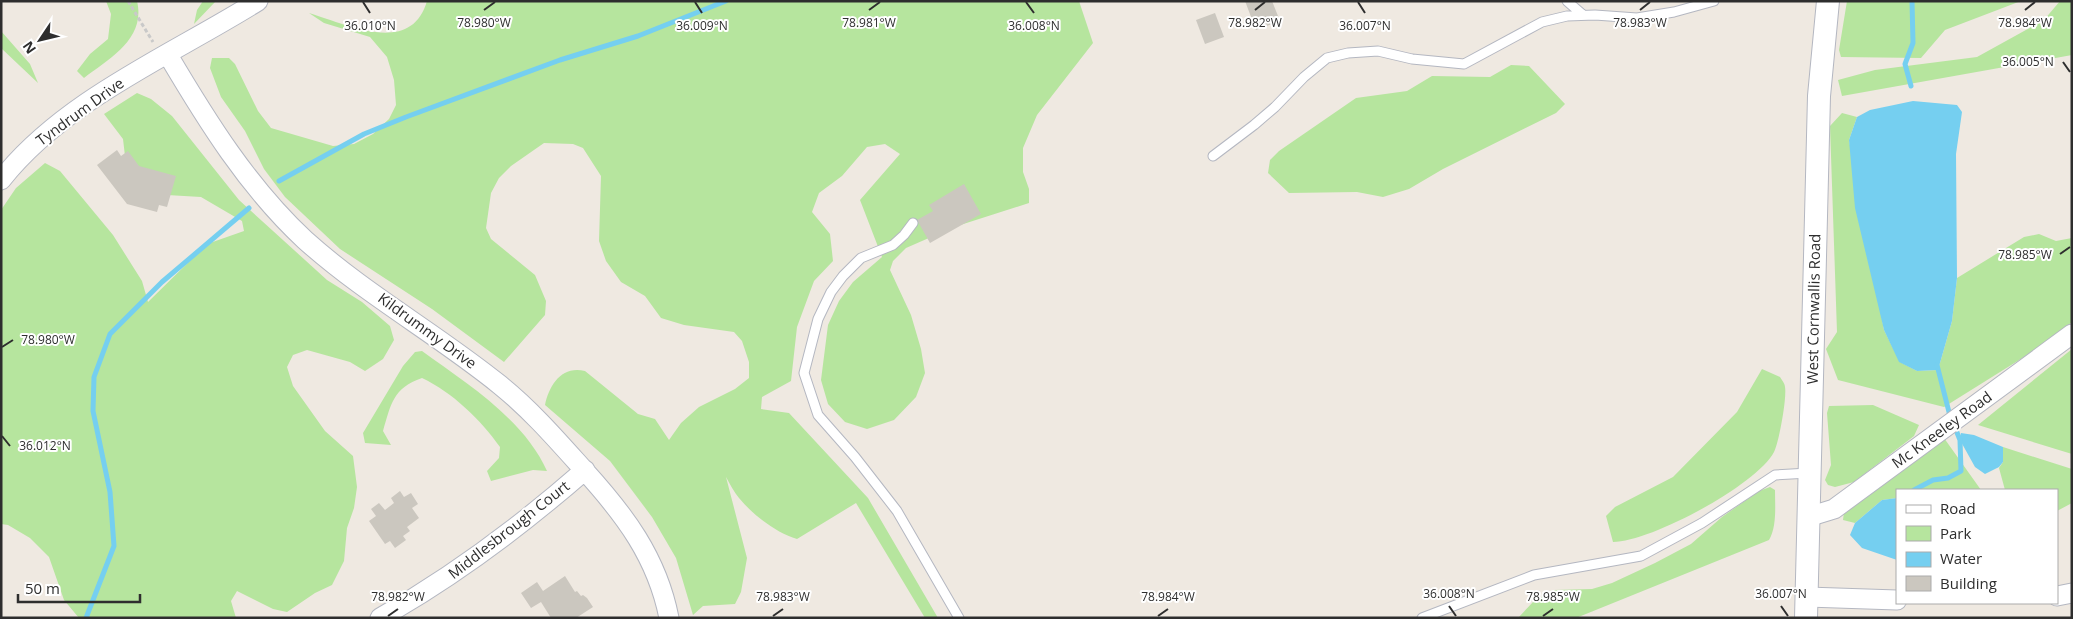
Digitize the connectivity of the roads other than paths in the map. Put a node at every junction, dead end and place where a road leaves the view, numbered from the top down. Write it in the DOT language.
graph roads {
  1 [pos="258,1"];
  2 [pos="1567,1"];
  3 [pos="1714,1"];
  4 [pos="1828,1"];
  5 [pos="1583,15"];
  6 [pos="165,56"];
  7 [pos="1213,156"];
  8 [pos="1,180"];
  9 [pos="913,223"];
  10 [pos="2072,334"];
  11 [pos="585,470"];
  12 [pos="1810,473"];
  13 [pos="1808,517"];
  14 [pos="2072,593"];
  15 [pos="2058,596"];
  16 [pos="1896,600"];
  17 [pos="1806,607"];
  18 [pos="380,618"];
  19 [pos="669,618"];
  20 [pos="959,618"];
  21 [pos="1422,618"];
  1 -- 6 [label="street, Tyndrum Drive"];
  2 -- 5 [label="lane"];
  3 -- 5 [label="lane"];
  4 -- 12 [label="street, West Cornwallis Road"];
  5 -- 7 [label="lane"];
  6 -- 8 [label="street, Tyndrum Drive"];
  6 -- 11 [label="street, Kildrummy Drive"];
  9 -- 20 [label="lane"];
  10 -- 13 [label="street, Mc Kneeley Road"];
  11 -- 18 [label="street, Middlesbrough Court"];
  11 -- 19 [label="street, Kildrummy Drive"];
  12 -- 13 [label="street, West Cornwallis Road"];
  12 -- 21 [label="lane"];
  13 -- 17 [label="street, West Cornwallis Road"];
  14 -- 15 [label="street"];
  16 -- 17 [label="street"];
}
